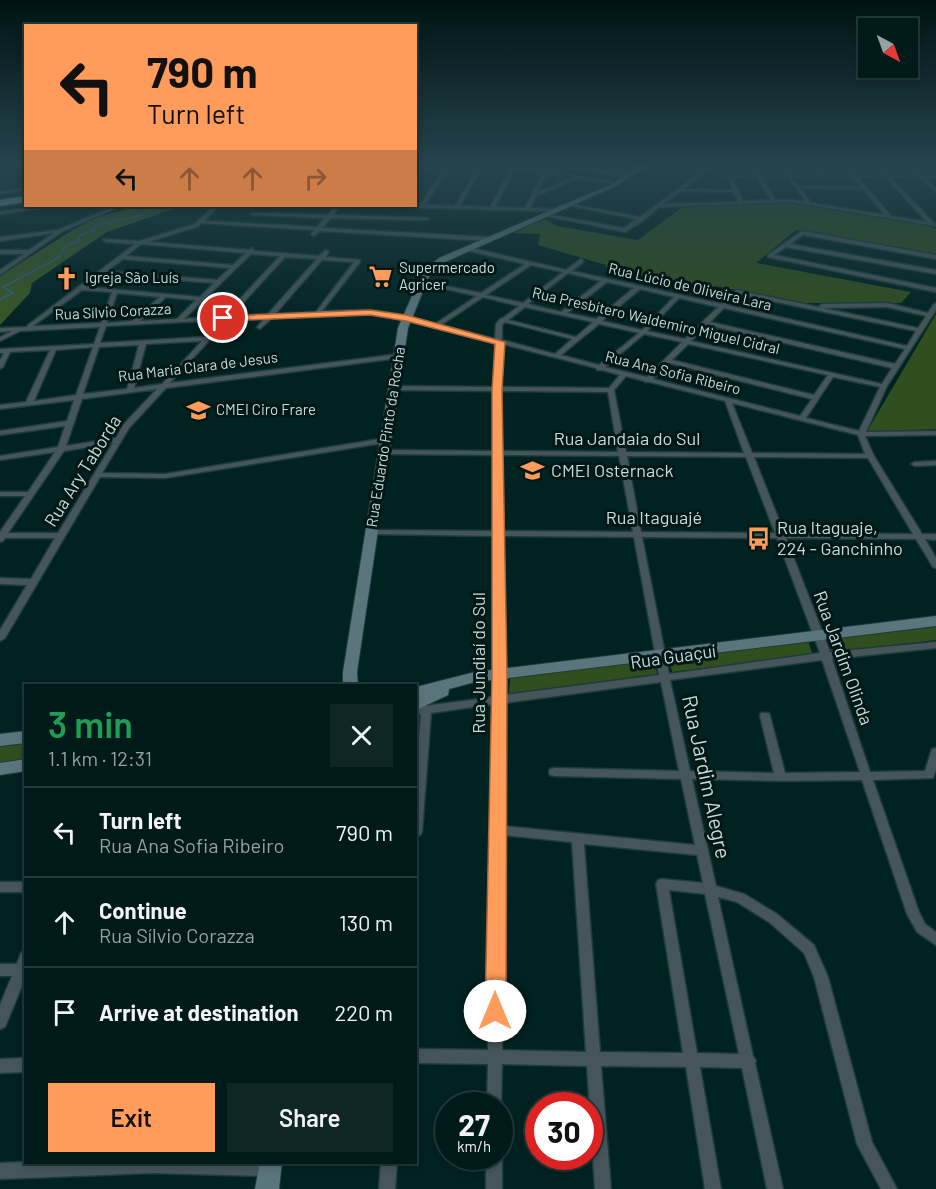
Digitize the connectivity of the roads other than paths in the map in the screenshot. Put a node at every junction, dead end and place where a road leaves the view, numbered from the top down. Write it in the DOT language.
graph roads {
  1 [pos="86,219"];
  2 [pos="203,219"];
  3 [pos="326,219"];
  4 [pos="535,219"];
  5 [pos="569,219"];
  6 [pos="642,219"];
  7 [pos="905,219"];
  8 [pos="201,222"];
  9 [pos="934,224"];
  10 [pos="319,228"];
  11 [pos="61,230"];
  12 [pos="314,234"];
  13 [pos="0,239"];
  14 [pos="489,239"];
  15 [pos="106,240"];
  16 [pos="140,243"];
  17 [pos="786,245"];
  18 [pos="256,246"];
  19 [pos="467,249"];
  20 [pos="0,252"];
  21 [pos="29,252"];
  22 [pos="250,252"];
  23 [pos="326,252"];
  24 [pos="284,255"];
  25 [pos="122,257"];
  26 [pos="936,257"];
  27 [pos="321,258"];
  28 [pos="581,261"];
  29 [pos="530,263"];
  30 [pos="234,267"];
  31 [pos="567,271"];
  32 [pos="103,272"];
  33 [pos="936,272"];
  34 [pos="0,273"];
  35 [pos="606,280"];
  36 [pos="218,282"];
  37 [pos="422,282"];
  38 [pos="639,287"];
  39 [pos="82,288"];
  40 [pos="936,290"];
  41 [pos="115,291"];
  42 [pos="165,295"];
  43 [pos="481,295"];
  44 [pos="678,296"];
  45 [pos="201,299"];
  46 [pos="522,304"];
  47 [pos="936,305"];
  48 [pos="722,306"];
  49 [pos="805,306"];
  50 [pos="563,313"];
  51 [pos="317,314"];
  52 [pos="930,315"];
  53 [pos="269,316"];
  54 [pos="223,318"];
  55 [pos="406,318"];
  56 [pos="502,320"];
  57 [pos="178,321"];
  58 [pos="600,322"];
  59 [pos="134,323"];
  60 [pos="705,323"];
  61 [pos="103,324"];
  62 [pos="436,326"];
  63 [pos="260,327"];
  64 [pos="22,328"];
  65 [pos="0,330"];
  66 [pos="920,330"];
  67 [pos="643,332"];
  68 [pos="0,339"];
  69 [pos="204,339"];
  70 [pos="578,339"];
  71 [pos="500,342"];
  72 [pos="687,342"];
  73 [pos="143,343"];
  74 [pos="96,345"];
  75 [pos="54,348"];
  76 [pos="909,348"];
  77 [pos="8,350"];
  78 [pos="0,351"];
  79 [pos="399,356"];
  80 [pos="555,357"];
  81 [pos="667,361"];
  82 [pos="0,367"];
  83 [pos="897,367"];
  84 [pos="599,369"];
  85 [pos="622,375"];
  86 [pos="831,375"];
  87 [pos="647,381"];
  88 [pos="163,385"];
  89 [pos="884,386"];
  90 [pos="394,388"];
  91 [pos="130,390"];
  92 [pos="497,390"];
  93 [pos="611,390"];
  94 [pos="78,397"];
  95 [pos="816,398"];
  96 [pos="728,401"];
  97 [pos="29,403"];
  98 [pos="0,407"];
  99 [pos="802,419"];
  100 [pos="70,423"];
  101 [pos="0,433"];
  102 [pos="936,433"];
  103 [pos="861,434"];
  104 [pos="118,440"];
  105 [pos="385,446"];
  106 [pos="61,449"];
  107 [pos="497,453"];
  108 [pos="623,454"];
  109 [pos="748,455"];
  110 [pos="870,456"];
  111 [pos="0,458"];
  112 [pos="936,463"];
  113 [pos="915,464"];
  114 [pos="97,475"];
  115 [pos="0,494"];
  116 [pos="30,494"];
  117 [pos="372,532"];
  118 [pos="498,532"];
  119 [pos="638,535"];
  120 [pos="779,535"];
  121 [pos="1,536"];
  122 [pos="60,536"];
  123 [pos="919,537"];
  124 [pos="936,537"];
  125 [pos="936,566"];
  126 [pos="0,581"];
  127 [pos="33,582"];
  128 [pos="936,621"];
  129 [pos="819,635"];
  130 [pos="0,638"];
  131 [pos="936,645"];
  132 [pos="660,655"];
  133 [pos="826,656"];
  134 [pos="500,674"];
  135 [pos="469,678"];
  136 [pos="664,678"];
  137 [pos="349,681"];
  138 [pos="417,692"];
  139 [pos="499,700"];
  140 [pos="419,709"];
  141 [pos="765,716"];
  142 [pos="24,737"];
  143 [pos="0,741"];
  144 [pos="936,752"];
  145 [pos="24,765"];
  146 [pos="0,769"];
  147 [pos="554,772"];
  148 [pos="685,775"];
  149 [pos="868,776"];
  150 [pos="781,777"];
  151 [pos="417,791"];
  152 [pos="497,830"];
  153 [pos="579,840"];
  154 [pos="702,851"];
  155 [pos="0,887"];
  156 [pos="24,887"];
  157 [pos="709,889"];
  158 [pos="936,939"];
  159 [pos="0,970"];
  160 [pos="23,970"];
  161 [pos="0,1022"];
  162 [pos="417,1056"];
  163 [pos="495,1056"];
  164 [pos="594,1058"];
  165 [pos="692,1059"];
  166 [pos="749,1061"];
  167 [pos="24,1065"];
  168 [pos="0,1066"];
  169 [pos="494,1092"];
  170 [pos="389,1164"];
  171 [pos="494,1170"];
  172 [pos="0,1171"];
  173 [pos="269,1173"];
  174 [pos="387,1189"];
  175 [pos="494,1189"];
  176 [pos="603,1189"];
  177 [pos="713,1189"];
  178 [pos="775,1189"];
  179 [pos="889,1189"];
  1 -- 11 [label="street"];
  2 -- 8 [label="street"];
  3 -- 10 [label="street"];
  4 -- 14 [label="main road, Rua Eduardo Pinto da Rocha"];
  5 -- 6 [label="street"];
  7 -- 9 [label="street"];
  8 -- 10 [label="street"];
  8 -- 16 [label="street"];
  10 -- 12 [label="street"];
  10 -- 14 [label="street"];
  11 -- 13 [label="street"];
  11 -- 21 [label="street"];
  14 -- 19 [label="main road, Rua Eduardo Pinto da Rocha"];
  15 -- 16 [label="street"];
  16 -- 22 [label="street"];
  16 -- 25 [label="street"];
  17 -- 26 [label="street"];
  17 -- 33 [label="street"];
  17 -- 40 [label="street"];
  18 -- 22 [label="street"];
  19 -- 29 [label="street, Rua Lúcio de Oliveira Lara"];
  19 -- 37 [label="main road, Rua Eduardo Pinto da Rocha"];
  20 -- 21 [label="street"];
  21 -- 34 [label="street"];
  22 -- 24 [label="street"];
  22 -- 30 [label="street"];
  23 -- 27 [label="street"];
  24 -- 27 [label="street"];
  24 -- 54 [label="street, Rua Ary Taborda"];
  25 -- 30 [label="street"];
  25 -- 32 [label="street"];
  27 -- 51 [label="street"];
  27 -- 53 [label="street"];
  28 -- 31 [label="street"];
  29 -- 31 [label="street, Rua Lúcio de Oliveira Lara"];
  29 -- 43 [label="street"];
  30 -- 36 [label="street"];
  31 -- 35 [label="street, Rua Lúcio de Oliveira Lara"];
  31 -- 46 [label="street"];
  32 -- 36 [label="street"];
  32 -- 39 [label="street"];
  35 -- 38 [label="street, Rua Lúcio de Oliveira Lara"];
  35 -- 50 [label="street"];
  36 -- 45 [label="street"];
  37 -- 43 [label="street, Rua Presbítero Waldemiro Miguel Cidral"];
  37 -- 55 [label="main road, Rua Eduardo Pinto da Rocha"];
  38 -- 44 [label="street, Rua Lúcio de Oliveira Lara"];
  38 -- 58 [label="street"];
  39 -- 41 [label="street"];
  39 -- 64 [label="street"];
  41 -- 42 [label="street"];
  41 -- 61 [label="street"];
  42 -- 45 [label="street"];
  42 -- 59 [label="street"];
  43 -- 46 [label="street, Rua Presbítero Waldemiro Miguel Cidral"];
  43 -- 62 [label="street"];
  44 -- 48 [label="street, Rua Lúcio de Oliveira Lara"];
  44 -- 67 [label="street"];
  45 -- 57 [label="street"];
  46 -- 50 [label="street, Rua Presbítero Waldemiro Miguel Cidral"];
  46 -- 56 [label="street"];
  47 -- 52 [label="street"];
  48 -- 49 [label="street"];
  48 -- 60 [label="street"];
  48 -- 76 [label="street, Rua Lúcio de Oliveira Lara"];
  49 -- 52 [label="street"];
  49 -- 66 [label="street"];
  50 -- 58 [label="street, Rua Presbítero Waldemiro Miguel Cidral"];
  51 -- 53 [label="street, Rua Sílvio Corazza"];
  51 -- 55 [label="street, Rua Sílvio Corazza"];
  52 -- 66 [label="street"];
  53 -- 54 [label="street, Rua Sílvio Corazza"];
  53 -- 63 [label="street"];
  54 -- 57 [label="street, Rua Sílvio Corazza"];
  54 -- 69 [label="street, Rua Ary Taborda"];
  55 -- 62 [label="street, Rua Ana Sofia Ribeiro"];
  55 -- 79 [label="main road, Rua Eduardo Pinto da Rocha"];
  56 -- 70 [label="street"];
  56 -- 71 [label="street, Rua Jundiaí do Sul"];
  57 -- 59 [label="street, Rua Sílvio Corazza"];
  58 -- 67 [label="street, Rua Presbítero Waldemiro Miguel Cidral"];
  58 -- 70 [label="street"];
  59 -- 61 [label="street, Rua Sílvio Corazza"];
  60 -- 72 [label="street"];
  60 -- 83 [label="street"];
  61 -- 64 [label="street, Rua Sílvio Corazza"];
  61 -- 74 [label="street"];
  62 -- 71 [label="street, Rua Ana Sofia Ribeiro"];
  64 -- 65 [label="street, Rua Sílvio Corazza"];
  64 -- 68 [label="street"];
  66 -- 76 [label="street"];
  67 -- 72 [label="street, Rua Presbítero Waldemiro Miguel Cidral"];
  67 -- 84 [label="street"];
  69 -- 73 [label="street"];
  69 -- 88 [label="street, Rua Ary Taborda"];
  70 -- 80 [label="street"];
  71 -- 80 [label="street, Rua Ana Sofia Ribeiro"];
  71 -- 92 [label="street, Rua Jundiaí do Sul"];
  72 -- 81 [label="street"];
  72 -- 86 [label="street, Rua Presbítero Waldemiro Miguel Cidral"];
  73 -- 74 [label="street"];
  73 -- 91 [label="street"];
  74 -- 75 [label="street"];
  74 -- 94 [label="street"];
  75 -- 77 [label="street"];
  75 -- 97 [label="street"];
  76 -- 83 [label="street"];
  77 -- 78 [label="street"];
  77 -- 82 [label="street"];
  79 -- 88 [label="street, Rua Maria Clara de Jesus"];
  79 -- 90 [label="main road, Rua Eduardo Pinto da Rocha"];
  80 -- 84 [label="street, Rua Ana Sofia Ribeiro"];
  81 -- 87 [label="street"];
  81 -- 95 [label="street"];
  83 -- 89 [label="street"];
  84 -- 85 [label="street, Rua Ana Sofia Ribeiro"];
  85 -- 87 [label="street, Rua Ana Sofia Ribeiro"];
  85 -- 93 [label="street"];
  86 -- 89 [label="street, Rua Presbítero Waldemiro Miguel Cidral"];
  86 -- 95 [label="street"];
  87 -- 96 [label="street, Rua Ana Sofia Ribeiro"];
  88 -- 91 [label="street, Rua Maria Clara de Jesus"];
  88 -- 104 [label="street, Rua Ary Taborda"];
  89 -- 103 [label="street"];
  90 -- 92 [label="street"];
  90 -- 105 [label="main road, Rua Eduardo Pinto da Rocha"];
  91 -- 94 [label="street, Rua Maria Clara de Jesus"];
  92 -- 93 [label="street"];
  92 -- 107 [label="street, Rua Jundiaí do Sul"];
  93 -- 108 [label="street, Rua Jardim Alegre"];
  94 -- 97 [label="street, Rua Maria Clara de Jesus"];
  94 -- 100 [label="street"];
  95 -- 99 [label="street"];
  96 -- 99 [label="street, Rua Ana Sofia Ribeiro"];
  96 -- 109 [label="street, Rua Jardim Olinda"];
  97 -- 98 [label="street, Rua Maria Clara de Jesus"];
  99 -- 103 [label="street, Rua Ana Sofia Ribeiro"];
  100 -- 101 [label="street"];
  100 -- 106 [label="street"];
  102 -- 103 [label="street, Rua Ana Sofia Ribeiro"];
  103 -- 110 [label="street"];
  104 -- 106 [label="street"];
  104 -- 114 [label="street, Rua Ary Taborda"];
  105 -- 107 [label="street, Rua Jandaia do Sul"];
  105 -- 114 [label="street, Rua Jandaia do Sul"];
  105 -- 117 [label="main road, Rua Eduardo Pinto da Rocha"];
  106 -- 111 [label="street"];
  106 -- 116 [label="street"];
  107 -- 108 [label="street, Rua Jandaia do Sul"];
  107 -- 118 [label="street, Rua Jundiaí do Sul"];
  108 -- 109 [label="street, Rua Jandaia do Sul"];
  108 -- 119 [label="street, Rua Jardim Alegre"];
  109 -- 110 [label="street, Rua Jandaia do Sul"];
  109 -- 120 [label="street, Rua Jardim Olinda"];
  110 -- 123 [label="street"];
  112 -- 113 [label="street"];
  114 -- 122 [label="street, Rua Ary Taborda"];
  115 -- 116 [label="street"];
  116 -- 121 [label="street"];
  117 -- 118 [label="street, Rua Itaguajé"];
  117 -- 137 [label="main road, Rua Eduardo Pinto da Rocha"];
  118 -- 119 [label="street, Rua Itaguajé"];
  118 -- 134 [label="street, Rua Jundiaí do Sul"];
  119 -- 120 [label="street, Rua Itaguajé"];
  119 -- 132 [label="street, Rua Jardim Alegre"];
  120 -- 123 [label="street, Rua Itaguajé"];
  120 -- 129 [label="street, Rua Jardim Olinda"];
  121 -- 122 [label="street"];
  122 -- 127 [label="street, Rua Ary Taborda"];
  123 -- 124 [label="street, Rua Itaguajé"];
  123 -- 125 [label="street"];
  126 -- 127 [label="street"];
  127 -- 130 [label="street, Rua Ary Taborda"];
  128 -- 129 [label="main road, Rua Guaçuí"];
  129 -- 132 [label="main road, Rua Guaçuí"];
  129 -- 133 [label="street, Rua Jardim Olinda"];
  131 -- 133 [label="street, Rua Guaçuí"];
  132 -- 134 [label="main road, Rua Guaçuí"];
  132 -- 136 [label="street, Rua Jardim Alegre"];
  133 -- 136 [label="street, Rua Guaçuí"];
  133 -- 149 [label="street, Rua Jardim Olinda"];
  134 -- 135 [label="main road, Rua Guaçuí"];
  134 -- 139 [label="street, Rua Jundiaí do Sul"];
  135 -- 138 [label="main road, Rua Guaçuí"];
  135 -- 140 [label="main road, Rua Guaçuí"];
  136 -- 139 [label="street, Rua Guaçuí"];
  136 -- 148 [label="street, Rua Jardim Alegre"];
  139 -- 140 [label="street, Rua Guaçuí"];
  139 -- 152 [label="street, Rua Jundiaí do Sul"];
  140 -- 151 [label="street"];
  141 -- 150 [label="street"];
  142 -- 143 [label="main road"];
  144 -- 149 [label="street"];
  145 -- 146 [label="main road"];
  147 -- 148 [label="street"];
  148 -- 150 [label="street"];
  148 -- 154 [label="street, Rua Jardim Alegre"];
  149 -- 150 [label="street"];
  149 -- 158 [label="street, Rua Jardim Olinda"];
  152 -- 153 [label="street"];
  152 -- 163 [label="street, Rua Jundiaí do Sul"];
  153 -- 154 [label="street"];
  153 -- 164 [label="street"];
  154 -- 157 [label="street, Rua Jardim Alegre"];
  155 -- 156 [label="street"];
  157 -- 165 [label="street"];
  157 -- 166 [label="street, Rua Jardim Alegre"];
  157 -- 179 [label="street"];
  159 -- 160 [label="street"];
  160 -- 161 [label="street"];
  162 -- 163 [label="street"];
  163 -- 164 [label="street"];
  163 -- 169 [label="street, Rua Jundiaí do Sul"];
  164 -- 165 [label="street"];
  164 -- 176 [label="street"];
  165 -- 166 [label="street"];
  165 -- 177 [label="street"];
  166 -- 178 [label="street, Rua Jardim Alegre"];
  167 -- 168 [label="street"];
  170 -- 174 [label="street"];
  171 -- 175 [label="street"];
  172 -- 173 [label="street"];
}
